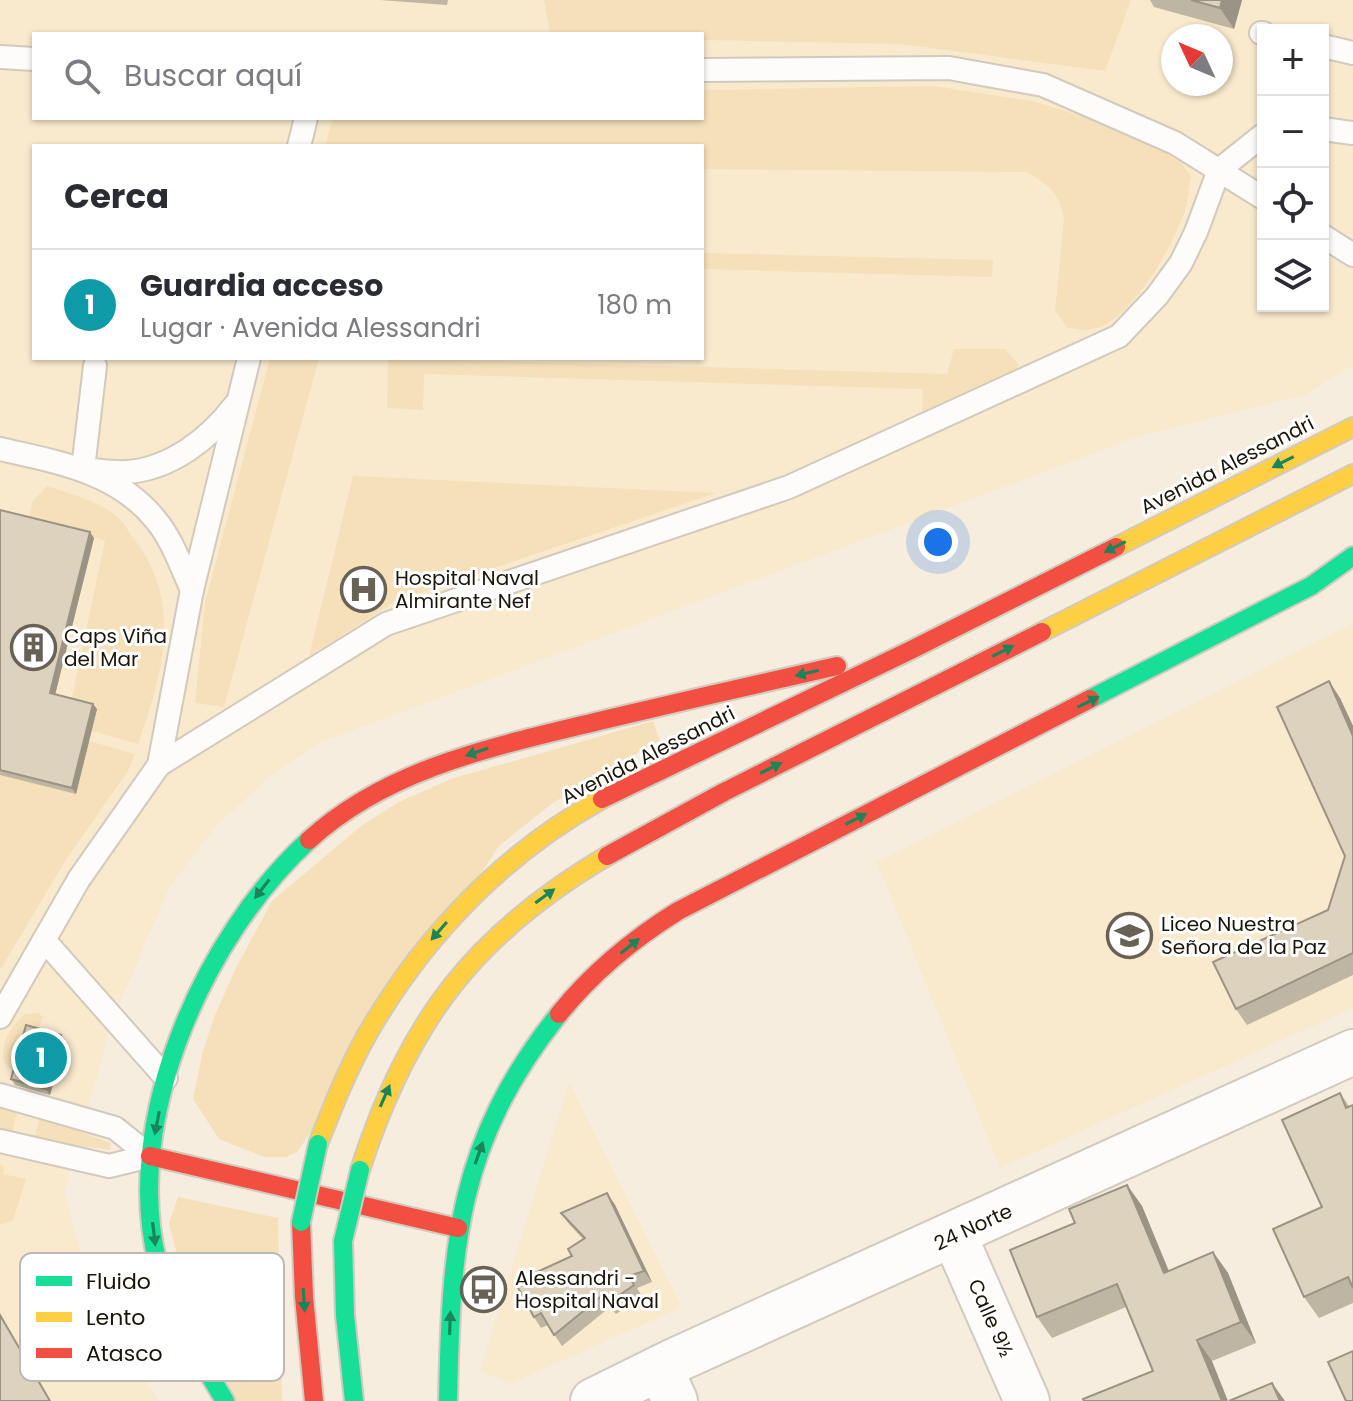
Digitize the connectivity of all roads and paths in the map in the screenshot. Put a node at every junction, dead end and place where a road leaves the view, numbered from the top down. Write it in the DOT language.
graph roads {
  1 [pos="1329,47"];
  2 [pos="1353,53"];
  3 [pos="0,57"];
  4 [pos="32,59"];
  5 [pos="704,70"];
  6 [pos="306,120"];
  7 [pos="1329,130"];
  8 [pos="1353,133"];
  9 [pos="1257,140"];
  10 [pos="300,144"];
  11 [pos="1219,170"];
  12 [pos="1257,194"];
  13 [pos="1329,240"];
  14 [pos="1353,255"];
  15 [pos="249,360"];
  16 [pos="95,366"];
  17 [pos="241,398"];
  18 [pos="1353,427"];
  19 [pos="0,449"];
  20 [pos="83,469"];
  21 [pos="1353,474"];
  22 [pos="1353,556"];
  23 [pos="192,590"];
  24 [pos="911,650"];
  25 [pos="159,765"];
  26 [pos="44,940"];
  27 [pos="0,1017"];
  28 [pos="1353,1052"];
  29 [pos="166,1078"];
  30 [pos="0,1095"];
  31 [pos="0,1141"];
  32 [pos="150,1156"];
  33 [pos="458,1228"];
  34 [pos="954,1235"];
  35 [pos="156,1253"];
  36 [pos="214,1381"];
  37 [pos="667,1384"];
  38 [pos="225,1401"];
  39 [pos="314,1401"];
  40 [pos="354,1401"];
  41 [pos="448,1401"];
  42 [pos="593,1401"];
  43 [pos="1027,1401"];
  1 -- 2 [label="lane"];
  3 -- 4 [label="lane"];
  5 -- 11 [label="lane"];
  6 -- 10 [label="lane"];
  7 -- 8 [label="lane"];
  9 -- 11 [label="lane"];
  11 -- 12 [label="lane"];
  11 -- 25 [label="lane"];
  13 -- 14 [label="lane"];
  15 -- 17 [label="lane"];
  16 -- 20 [label="lane"];
  17 -- 20 [label="lane"];
  17 -- 23 [label="lane"];
  18 -- 24 [label="main road, Avenida Alessandri, one-way"];
  19 -- 20 [label="lane"];
  20 -- 23 [label="lane"];
  40 -- 21 [label="main road, one-way, bridge"];
  33 -- 22 [label="main road, one-way"];
  23 -- 25 [label="lane"];
  24 -- 29 [label="main road, one-way"];
  24 -- 39 [label="main road, Avenida Alessandri, one-way, bridge"];
  25 -- 26 [label="lane"];
  26 -- 27 [label="lane"];
  26 -- 29 [label="lane"];
  28 -- 34 [label="street, 24 Norte"];
  29 -- 32 [label="main road, one-way"];
  30 -- 32 [label="lane"];
  31 -- 32 [label="lane"];
  32 -- 33 [label="main road"];
  32 -- 35 [label="main road, one-way"];
  41 -- 33 [label="main road, one-way"];
  34 -- 37 [label="street, 24 Norte"];
  34 -- 43 [label="street, Calle 9½"];
  36 -- 38 [label="main road, one-way"];
  37 -- 42 [label="street, 24 Norte"];
}
